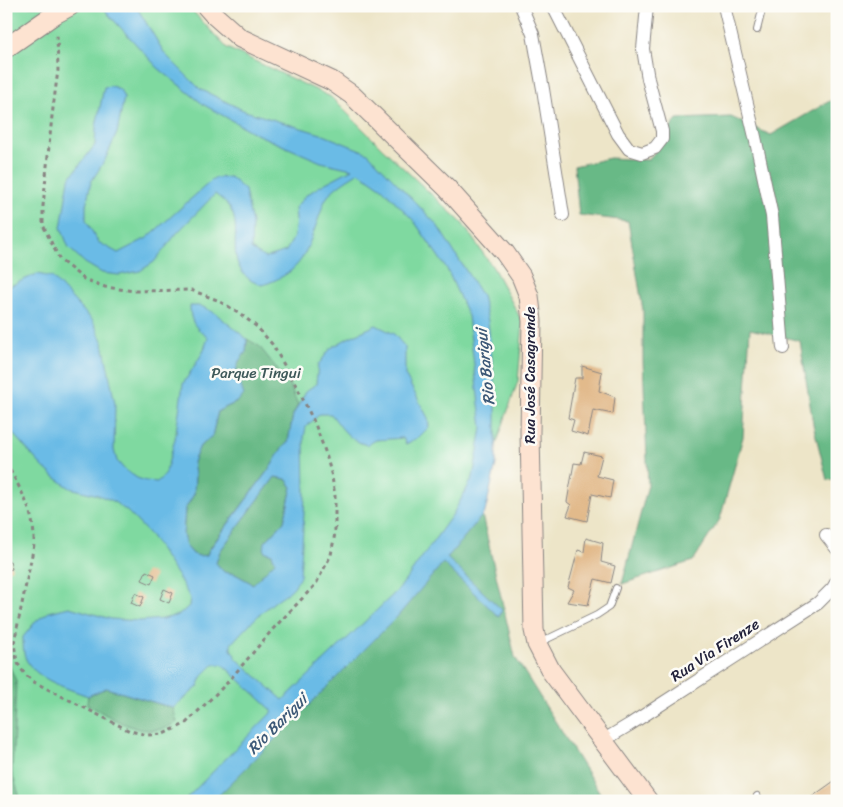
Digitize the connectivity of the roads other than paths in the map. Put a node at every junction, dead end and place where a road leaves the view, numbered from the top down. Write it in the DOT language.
graph roads {
  1 [pos="206,6"];
  2 [pos="522,6"];
  3 [pos="550,6"];
  4 [pos="647,6"];
  5 [pos="724,6"];
  6 [pos="763,6"];
  7 [pos="62,10"];
  8 [pos="757,30"];
  9 [pos="6,48"];
  10 [pos="563,215"];
  11 [pos="783,348"];
  12 [pos="826,534"];
  13 [pos="837,549"];
  14 [pos="837,581"];
  15 [pos="616,588"];
  16 [pos="537,644"];
  17 [pos="604,740"];
  18 [pos="648,801"];
  1 -- 16 [label="street, Rua José Casagrande"];
  2 -- 10 [label="street"];
  3 -- 4 [label="street"];
  5 -- 11 [label="street"];
  6 -- 8 [label="lane"];
  7 -- 9 [label="street"];
  12 -- 13 [label="street"];
  14 -- 17 [label="street, Rua Via Firenze"];
  15 -- 16 [label="lane"];
  16 -- 17 [label="street, Rua José Casagrande"];
  17 -- 18 [label="street, Rua José Casagrande"];
}
